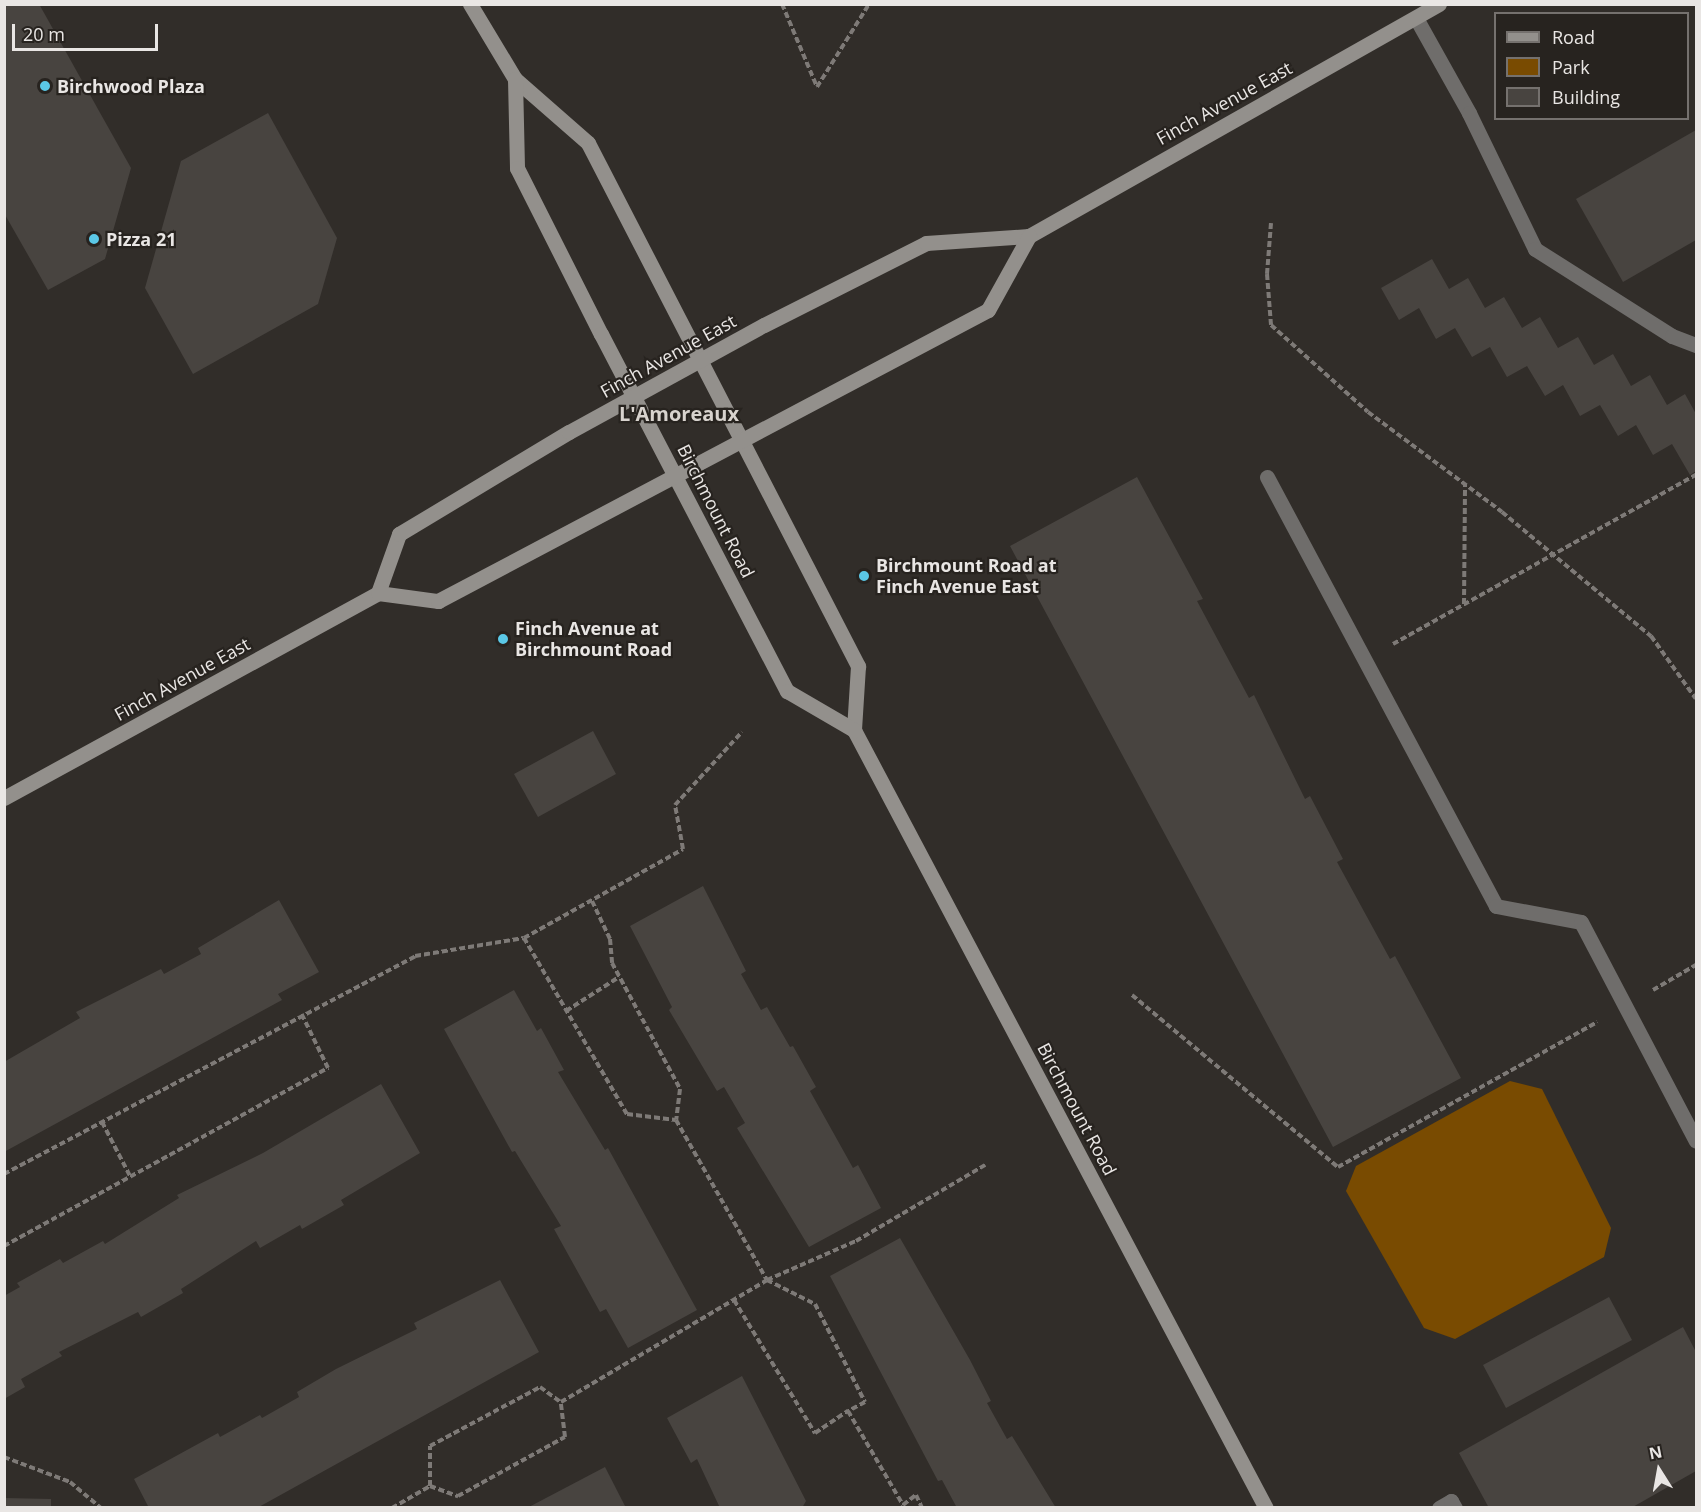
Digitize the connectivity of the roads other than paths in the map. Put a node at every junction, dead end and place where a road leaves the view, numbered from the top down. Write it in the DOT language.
graph roads {
  1 [pos="470,4"];
  2 [pos="1439,4"];
  3 [pos="1416,18"];
  4 [pos="515,79"];
  5 [pos="1029,236"];
  6 [pos="1696,345"];
  7 [pos="702,360"];
  8 [pos="636,398"];
  9 [pos="741,442"];
  10 [pos="676,477"];
  11 [pos="1267,477"];
  12 [pos="378,593"];
  13 [pos="854,730"];
  14 [pos="4,798"];
  15 [pos="1696,1141"];
  16 [pos="1266,1508"];
  17 [pos="1438,1508"];
  18 [pos="1455,1508"];
  1 -- 4 [label="main road, Birchmount Road"];
  2 -- 3 [label="main road, Finch Avenue East"];
  3 -- 5 [label="main road, Finch Avenue East"];
  3 -- 6 [label="lane"];
  4 -- 7 [label="main road, Birchmount Road"];
  4 -- 8 [label="main road, Birchmount Road"];
  5 -- 7 [label="main road, Finch Avenue East"];
  5 -- 9 [label="main road"];
  7 -- 8 [label="main road, Finch Avenue East"];
  7 -- 9 [label="main road, Birchmount Road"];
  8 -- 10 [label="main road, Birchmount Road"];
  8 -- 12 [label="main road, Finch Avenue East"];
  9 -- 10 [label="main road"];
  9 -- 13 [label="main road, Birchmount Road"];
  10 -- 12 [label="main road"];
  10 -- 13 [label="main road, Birchmount Road"];
  11 -- 15 [label="lane"];
  12 -- 14 [label="main road, Finch Avenue East"];
  13 -- 16 [label="main road, Birchmount Road"];
  17 -- 18 [label="lane"];
}
